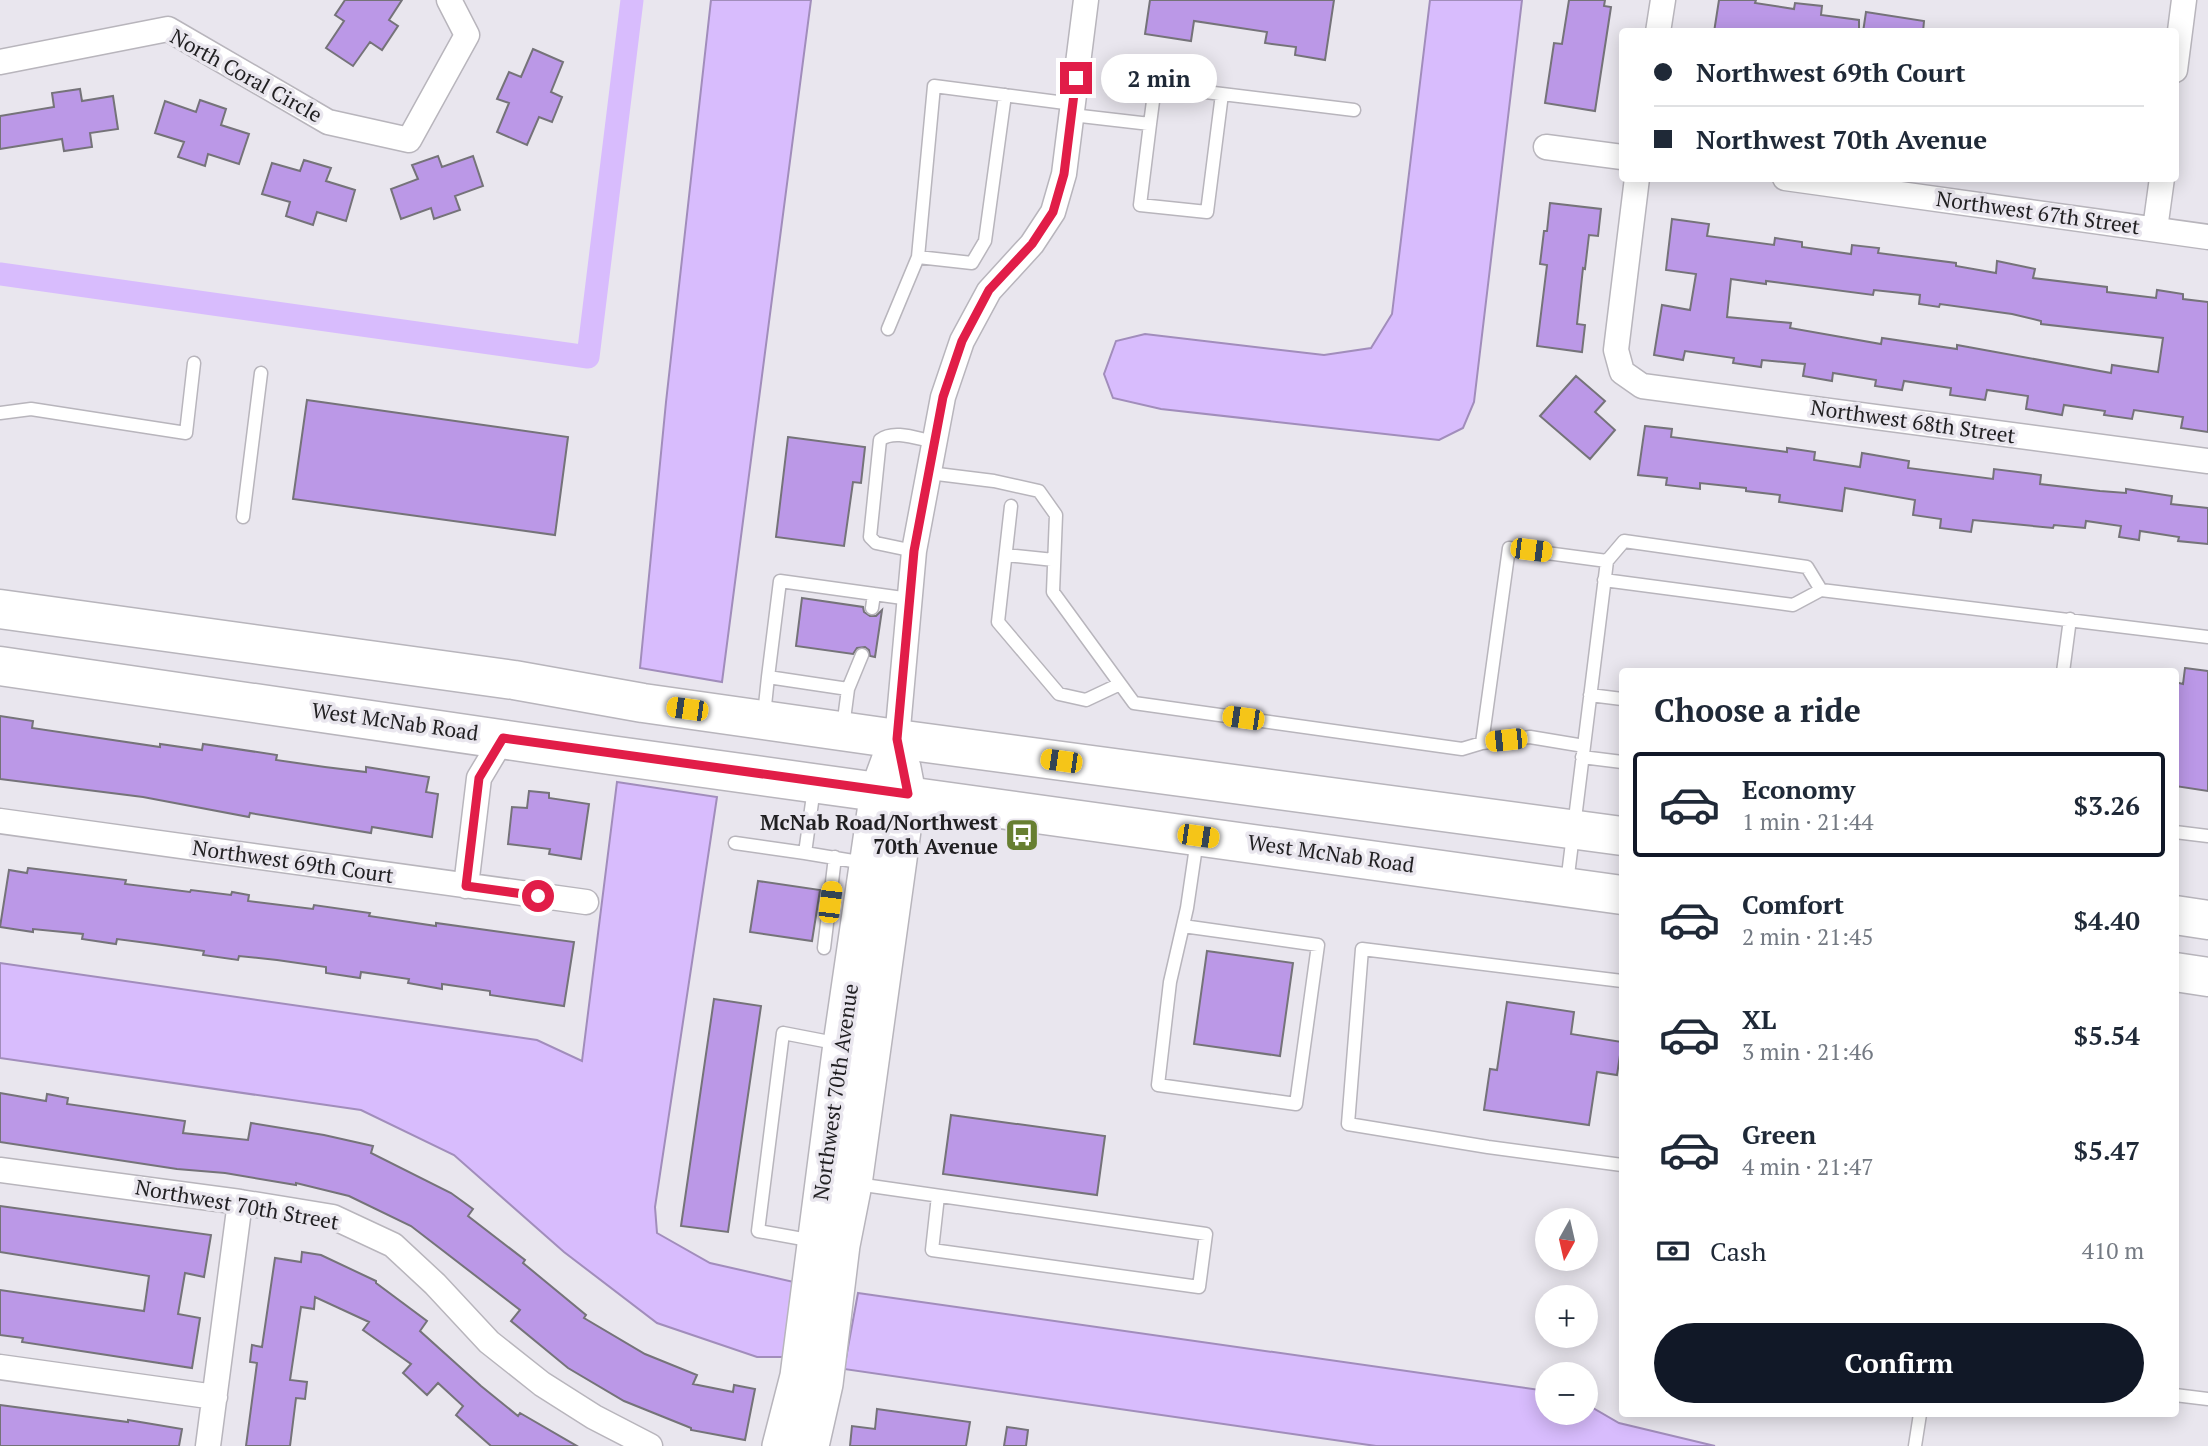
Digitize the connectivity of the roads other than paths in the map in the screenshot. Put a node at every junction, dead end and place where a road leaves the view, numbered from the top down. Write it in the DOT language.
graph roads {
  1 [pos="449,0"];
  2 [pos="1086,0"];
  3 [pos="1663,0"];
  4 [pos="2184,0"];
  5 [pos="1659,28"];
  6 [pos="2179,39"];
  7 [pos="0,62"];
  8 [pos="1222,94"];
  9 [pos="1005,95"];
  10 [pos="1072,109"];
  11 [pos="1354,110"];
  12 [pos="1150,124"];
  13 [pos="1546,147"];
  14 [pos="1619,156"];
  15 [pos="1637,182"];
  16 [pos="1814,182"];
  17 [pos="2161,182"];
  18 [pos="2155,229"];
  19 [pos="2208,237"];
  20 [pos="919,257"];
  21 [pos="888,329"];
  22 [pos="194,363"];
  23 [pos="261,373"];
  24 [pos="0,413"];
  25 [pos="935,442"];
  26 [pos="2208,461"];
  27 [pos="929,473"];
  28 [pos="1011,506"];
  29 [pos="243,517"];
  30 [pos="914,551"];
  31 [pos="1006,555"];
  32 [pos="1054,560"];
  33 [pos="1607,561"];
  34 [pos="1604,580"];
  35 [pos="1821,590"];
  36 [pos="874,594"];
  37 [pos="910,599"];
  38 [pos="872,608"];
  39 [pos="0,609"];
  40 [pos="2070,619"];
  41 [pos="2208,637"];
  42 [pos="862,655"];
  43 [pos="0,666"];
  44 [pos="2064,668"];
  45 [pos="768,677"];
  46 [pos="1120,684"];
  47 [pos="848,689"];
  48 [pos="1590,695"];
  49 [pos="1619,699"];
  50 [pos="748,718"];
  51 [pos="842,731"];
  52 [pos="503,738"];
  53 [pos="897,739"];
  54 [pos="1482,743"];
  55 [pos="1583,752"];
  56 [pos="1619,761"];
  57 [pos="815,782"];
  58 [pos="893,793"];
  59 [pos="0,821"];
  60 [pos="1574,829"];
  61 [pos="2179,832"];
  62 [pos="1198,836"];
  63 [pos="1619,836"];
  64 [pos="2208,836"];
  65 [pos="735,843"];
  66 [pos="805,853"];
  67 [pos="835,858"];
  68 [pos="869,864"];
  69 [pos="466,886"];
  70 [pos="1567,887"];
  71 [pos="1619,894"];
  72 [pos="586,902"];
  73 [pos="2179,916"];
  74 [pos="2208,920"];
  75 [pos="1183,926"];
  76 [pos="824,948"];
  77 [pos="2179,972"];
  78 [pos="2208,976"];
  79 [pos="1619,981"];
  80 [pos="841,1044"];
  81 [pos="1619,1165"];
  82 [pos="0,1170"];
  83 [pos="854,1184"];
  84 [pos="938,1196"];
  85 [pos="240,1202"];
  86 [pos="829,1243"];
  87 [pos="0,1367"];
  88 [pos="2179,1395"];
  89 [pos="215,1396"];
  90 [pos="2208,1399"];
  91 [pos="1920,1417"];
  92 [pos="208,1446"];
  93 [pos="650,1446"];
  94 [pos="780,1446"];
  95 [pos="811,1446"];
  96 [pos="1915,1446"];
  1 -- 7 [label="street, North Coral Circle"];
  2 -- 10 [label="street, Northwest 70th Avenue"];
  3 -- 5 [label="street"];
  4 -- 6 [label="street"];
  8 -- 11 [label="lane"];
  8 -- 12 [label="lane"];
  8 -- 12 [label="lane"];
  9 -- 10 [label="lane"];
  9 -- 20 [label="lane"];
  9 -- 20 [label="lane"];
  10 -- 12 [label="lane"];
  10 -- 25 [label="street, Northwest 70th Avenue"];
  13 -- 14 [label="street"];
  15 -- 26 [label="street, Northwest 68th Street"];
  16 -- 18 [label="street, Northwest 67th Street"];
  17 -- 18 [label="street"];
  18 -- 19 [label="street, Northwest 67th Street"];
  20 -- 21 [label="lane"];
  22 -- 24 [label="lane"];
  23 -- 29 [label="lane"];
  25 -- 27 [label="street, Northwest 70th Avenue"];
  25 -- 30 [label="lane"];
  27 -- 30 [label="street, Northwest 70th Avenue"];
  27 -- 32 [label="lane"];
  28 -- 31 [label="lane"];
  30 -- 37 [label="street, Northwest 70th Avenue"];
  31 -- 32 [label="lane"];
  31 -- 46 [label="lane"];
  32 -- 46 [label="lane"];
  33 -- 34 [label="lane"];
  33 -- 35 [label="lane"];
  33 -- 54 [label="lane"];
  34 -- 35 [label="lane"];
  34 -- 48 [label="lane"];
  35 -- 40 [label="lane"];
  36 -- 37 [label="lane"];
  36 -- 38 [label="lane"];
  36 -- 45 [label="lane"];
  37 -- 53 [label="street, Northwest 70th Avenue"];
  39 -- 50 [label="main road"];
  40 -- 41 [label="lane"];
  40 -- 44 [label="lane"];
  42 -- 47 [label="lane"];
  43 -- 52 [label="main road, West McNab Road"];
  45 -- 47 [label="lane"];
  45 -- 50 [label="lane"];
  46 -- 54 [label="lane"];
  47 -- 51 [label="lane"];
  48 -- 49 [label="lane"];
  48 -- 55 [label="lane"];
  50 -- 51 [label="main road"];
  51 -- 53 [label="main road"];
  52 -- 57 [label="main road, West McNab Road"];
  52 -- 69 [label="street"];
  53 -- 58 [label="street, Northwest 70th Avenue"];
  53 -- 60 [label="main road"];
  54 -- 55 [label="lane"];
  55 -- 56 [label="lane"];
  55 -- 60 [label="lane"];
  57 -- 58 [label="main road, West McNab Road"];
  57 -- 66 [label="lane"];
  58 -- 62 [label="main road, West McNab Road"];
  58 -- 68 [label="street, Northwest 70th Avenue"];
  58 -- 83 [label="street, Northwest 70th Avenue"];
  59 -- 69 [label="street, Northwest 69th Court"];
  60 -- 63 [label="main road"];
  60 -- 70 [label="lane"];
  61 -- 64 [label="lane"];
  62 -- 70 [label="main road, West McNab Road"];
  62 -- 75 [label="lane"];
  65 -- 66 [label="lane"];
  66 -- 67 [label="lane"];
  67 -- 68 [label="lane"];
  67 -- 76 [label="lane"];
  68 -- 80 [label="street, Northwest 70th Avenue"];
  69 -- 72 [label="street, Northwest 69th Court"];
  70 -- 71 [label="main road, West McNab Road"];
  73 -- 74 [label="main road"];
  75 -- 75 [label="lane"];
  77 -- 78 [label="main road"];
  79 -- 81 [label="lane"];
  80 -- 86 [label="street, Northwest 70th Avenue"];
  80 -- 86 [label="lane"];
  82 -- 85 [label="street, Northwest 70th Street"];
  83 -- 84 [label="lane"];
  83 -- 86 [label="street, Northwest 70th Avenue"];
  84 -- 84 [label="lane"];
  85 -- 89 [label="street"];
  85 -- 93 [label="street, Northwest 70th Street"];
  86 -- 94 [label="street, Northwest 70th Avenue"];
  86 -- 95 [label="street, Northwest 70th Avenue"];
  87 -- 89 [label="street"];
  88 -- 90 [label="lane"];
  89 -- 92 [label="street"];
  91 -- 96 [label="lane"];
}
